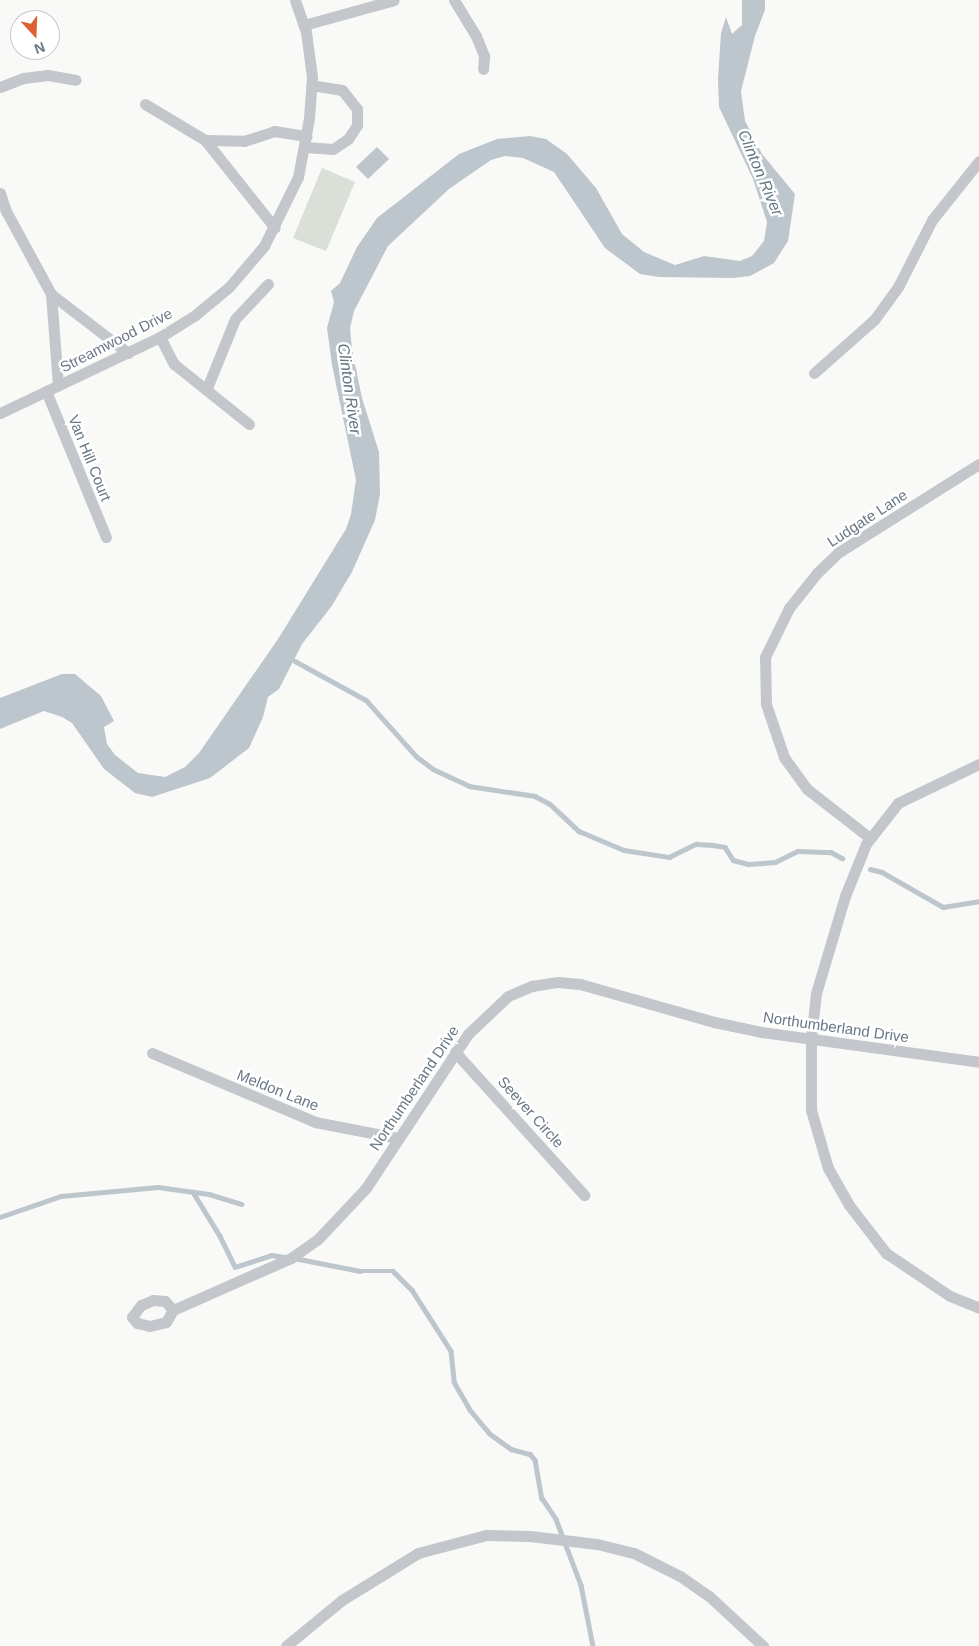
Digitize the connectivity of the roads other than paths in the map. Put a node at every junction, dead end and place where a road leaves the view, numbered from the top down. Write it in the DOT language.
graph roads {
  1 [pos="295,0"];
  2 [pos="394,0"];
  3 [pos="454,0"];
  4 [pos="304,25"];
  5 [pos="484,69"];
  6 [pos="76,80"];
  7 [pos="311,85"];
  8 [pos="0,87"];
  9 [pos="145,104"];
  10 [pos="205,140"];
  11 [pos="306,142"];
  12 [pos="979,161"];
  13 [pos="0,193"];
  14 [pos="275,228"];
  15 [pos="268,284"];
  16 [pos="51,294"];
  17 [pos="160,338"];
  18 [pos="128,353"];
  19 [pos="814,373"];
  20 [pos="58,386"];
  21 [pos="207,388"];
  22 [pos="46,391"];
  23 [pos="0,413"];
  24 [pos="249,424"];
  25 [pos="979,464"];
  26 [pos="106,537"];
  27 [pos="979,764"];
  28 [pos="870,838"];
  29 [pos="811,1039"];
  30 [pos="455,1052"];
  31 [pos="152,1053"];
  32 [pos="979,1062"];
  33 [pos="398,1138"];
  34 [pos="584,1194"];
  35 [pos="979,1308"];
  36 [pos="173,1310"];
  37 [pos="286,1646"];
  38 [pos="763,1646"];
  1 -- 4 [label="street, Streamwood Drive"];
  2 -- 4 [label="street"];
  3 -- 5 [label="street"];
  4 -- 7 [label="street, Streamwood Drive"];
  6 -- 8 [label="street"];
  7 -- 11 [label="street, Streamwood Drive"];
  7 -- 11 [label="street"];
  9 -- 10 [label="street"];
  10 -- 11 [label="street"];
  10 -- 14 [label="street"];
  11 -- 14 [label="street, Streamwood Drive"];
  12 -- 19 [label="street"];
  13 -- 16 [label="street"];
  14 -- 17 [label="street, Streamwood Drive"];
  15 -- 21 [label="street"];
  16 -- 18 [label="street"];
  16 -- 20 [label="street"];
  17 -- 18 [label="street, Streamwood Drive"];
  17 -- 21 [label="street"];
  18 -- 20 [label="street, Streamwood Drive"];
  20 -- 22 [label="street, Streamwood Drive"];
  21 -- 24 [label="street"];
  22 -- 23 [label="street, Streamwood Drive"];
  22 -- 26 [label="street, Van Hill Court"];
  25 -- 28 [label="street, Ludgate Lane"];
  27 -- 28 [label="street"];
  28 -- 29 [label="street"];
  29 -- 30 [label="street, Northumberland Drive"];
  29 -- 32 [label="street, Northumberland Drive"];
  29 -- 35 [label="street"];
  30 -- 33 [label="street, Northumberland Drive"];
  30 -- 34 [label="street, Seever Circle"];
  31 -- 33 [label="street, Meldon Lane"];
  33 -- 36 [label="street, Northumberland Drive"];
  37 -- 38 [label="street"];
}
